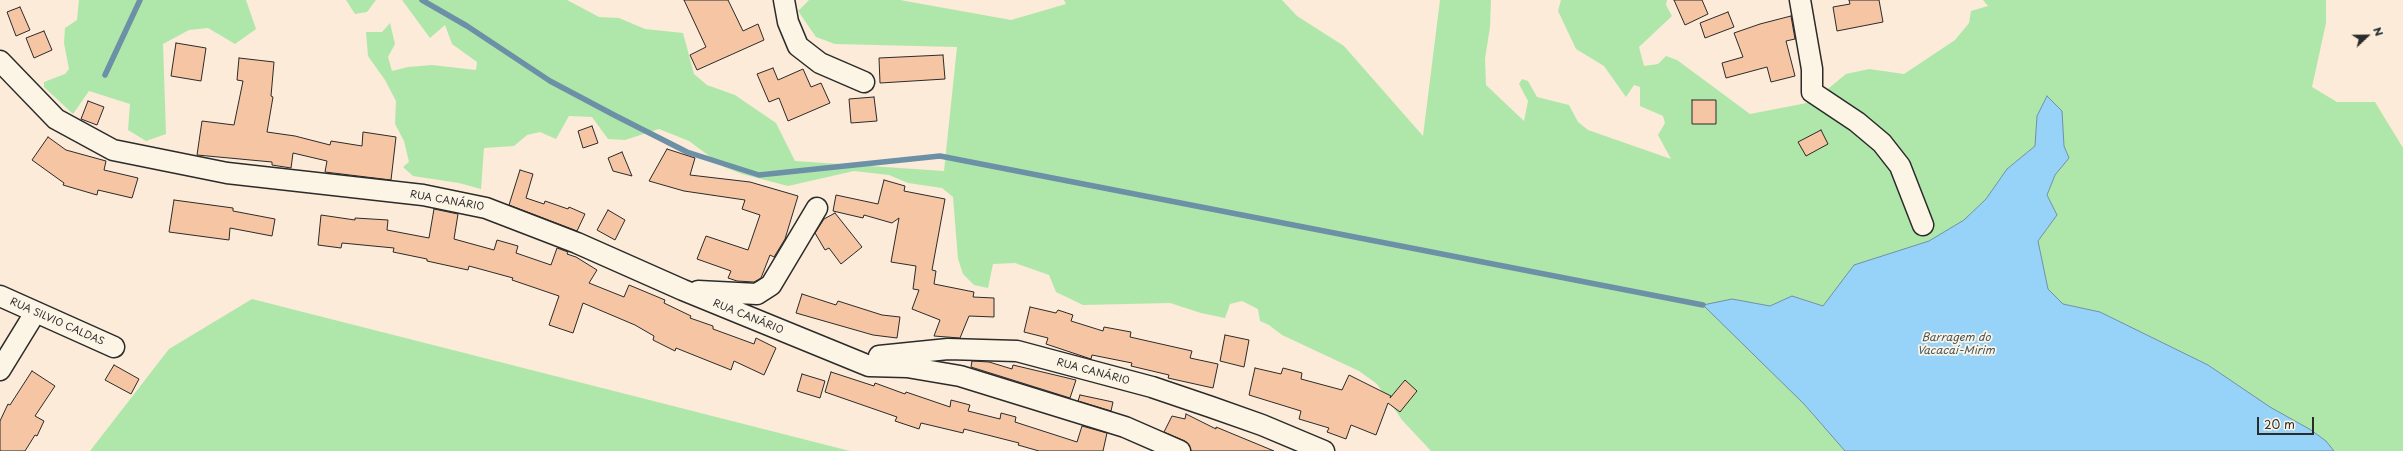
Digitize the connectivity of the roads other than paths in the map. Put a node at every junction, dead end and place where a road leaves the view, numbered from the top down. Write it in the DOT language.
graph roads {
  1 [pos="784,0"];
  2 [pos="1800,0"];
  3 [pos="0,61"];
  4 [pos="864,82"];
  5 [pos="817,208"];
  6 [pos="1924,225"];
  7 [pos="683,290"];
  8 [pos="0,296"];
  9 [pos="35,313"];
  10 [pos="114,347"];
  11 [pos="851,359"];
  12 [pos="0,370"];
  13 [pos="1180,451"];
  14 [pos="1323,451"];
  1 -- 4 [label="street"];
  2 -- 6 [label="street"];
  3 -- 7 [label="street, RUA CANÁRIO"];
  5 -- 7 [label="street"];
  7 -- 11 [label="street, RUA CANÁRIO"];
  8 -- 9 [label="street, RUA SILVIO CALDAS"];
  9 -- 10 [label="street, RUA SILVIO CALDAS"];
  9 -- 12 [label="street"];
  11 -- 13 [label="street, RUA CANÁRIO"];
  11 -- 14 [label="street, RUA CANÁRIO"];
}
